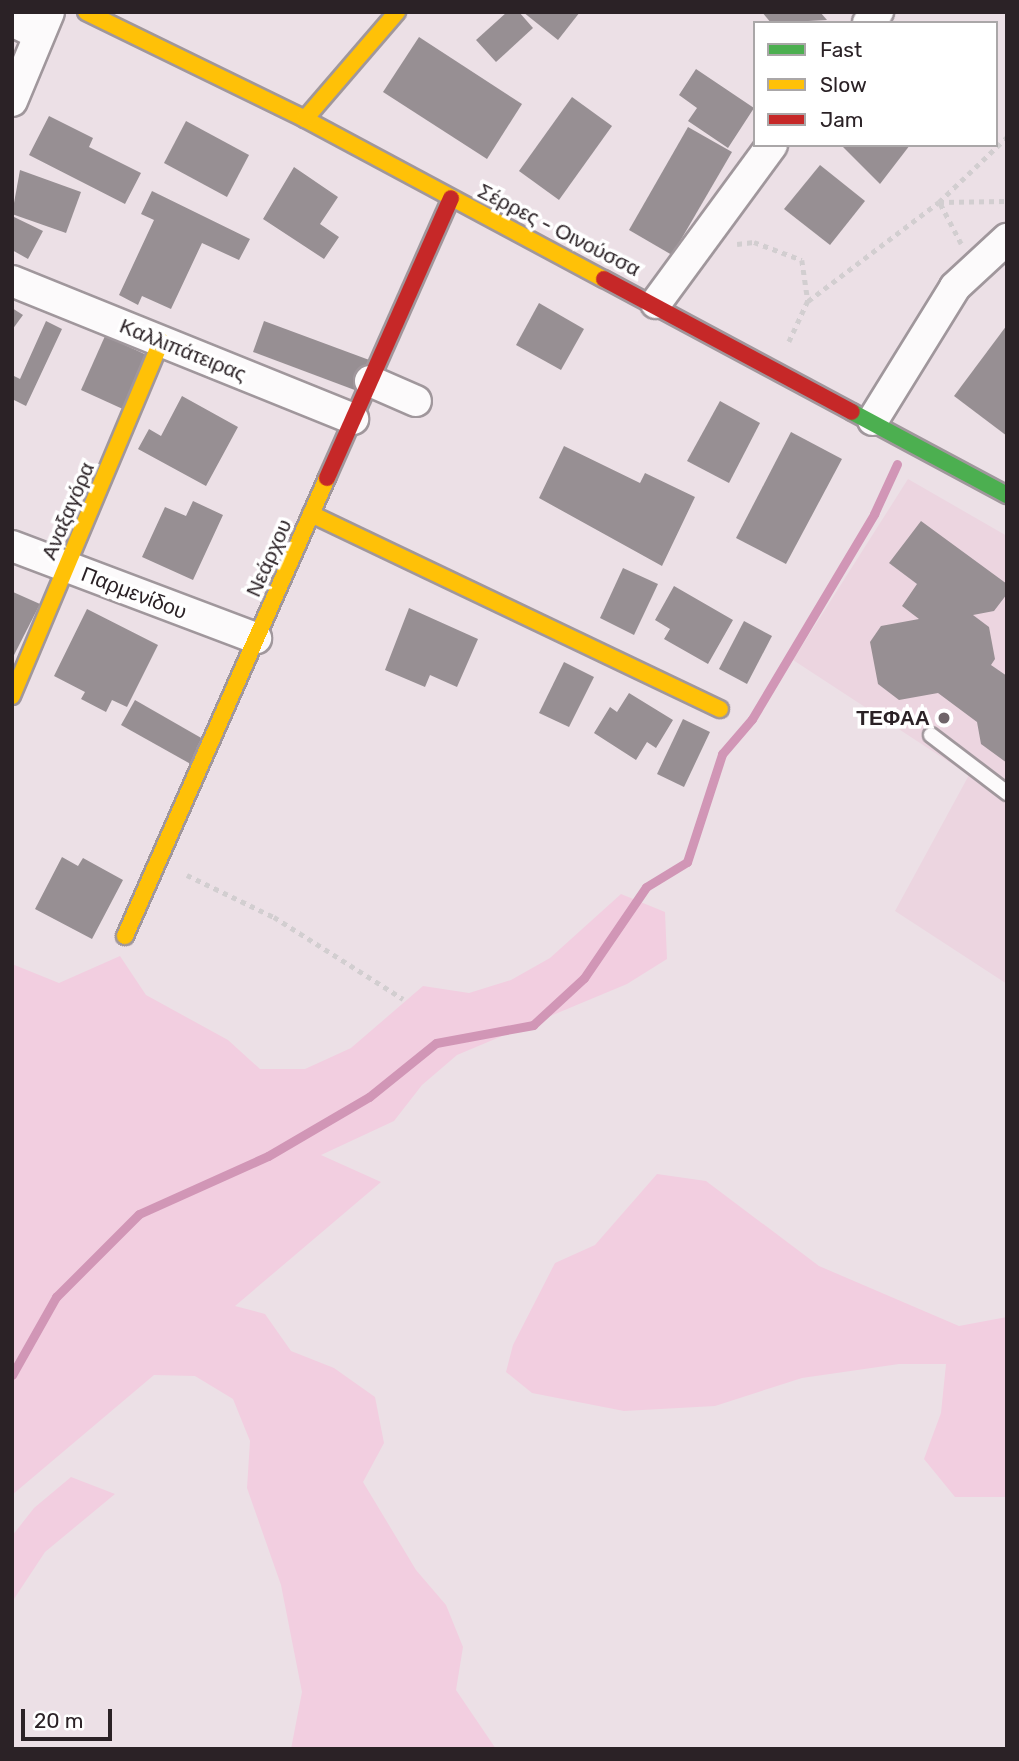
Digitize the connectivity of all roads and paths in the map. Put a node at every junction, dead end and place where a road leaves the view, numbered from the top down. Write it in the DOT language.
graph roads {
  1 [pos="86,12"];
  2 [pos="397,12"];
  3 [pos="12,21"];
  4 [pos="44,23"];
  5 [pos="12,101"];
  6 [pos="305,119"];
  7 [pos="771,147"];
  8 [pos="997,147"];
  9 [pos="451,198"];
  10 [pos="1007,201"];
  11 [pos="939,202"];
  12 [pos="1007,239"];
  13 [pos="692,255"];
  14 [pos="972,267"];
  15 [pos="12,281"];
  16 [pos="808,301"];
  17 [pos="656,303"];
  18 [pos="161,341"];
  19 [pos="778,368"];
  20 [pos="370,381"];
  21 [pos="416,401"];
  22 [pos="353,419"];
  23 [pos="873,419"];
  24 [pos="1007,495"];
  25 [pos="311,514"];
  26 [pos="12,546"];
  27 [pos="67,567"];
  28 [pos="256,638"];
  29 [pos="12,696"];
  30 [pos="720,709"];
  31 [pos="931,734"];
  32 [pos="1007,793"];
  33 [pos="157,863"];
  34 [pos="125,936"];
  35 [pos="403,999"];
  1 -- 6 [label="street, Σέρρες - Οινούσσα"];
  2 -- 6 [label="street"];
  3 -- 4 [label="street"];
  4 -- 5 [label="street"];
  6 -- 9 [label="street, Σέρρες - Οινούσσα"];
  7 -- 13 [label="street"];
  8 -- 11 [label="path"];
  9 -- 17 [label="street, Σέρρες - Οινούσσα"];
  9 -- 20 [label="street, Νεάρχου"];
  10 -- 11 [label="path"];
  11 -- 14 [label="path"];
  11 -- 16 [label="path"];
  12 -- 14 [label="street"];
  13 -- 16 [label="path"];
  13 -- 17 [label="street"];
  14 -- 23 [label="street"];
  15 -- 18 [label="street, Καλλιπάτειρας"];
  16 -- 19 [label="path"];
  17 -- 19 [label="street, Σέρρες - Οινούσσα"];
  18 -- 22 [label="street, Καλλιπάτειρας"];
  18 -- 27 [label="street, Αναξαγόρα"];
  19 -- 23 [label="street, Σέρρες - Οινούσσα"];
  20 -- 21 [label="street"];
  20 -- 22 [label="street, Νεάρχου"];
  22 -- 25 [label="street, Νεάρχου"];
  23 -- 24 [label="street, Σέρρες - Οινούσσα"];
  25 -- 28 [label="street, Νεάρχου"];
  25 -- 30 [label="street"];
  26 -- 27 [label="street, Παρμενίδου"];
  27 -- 28 [label="street, Παρμενίδου"];
  27 -- 29 [label="street, Αναξαγόρα"];
  28 -- 33 [label="street, Νεάρχου"];
  31 -- 32 [label="lane"];
  33 -- 34 [label="street, Νεάρχου"];
  33 -- 35 [label="path"];
}
